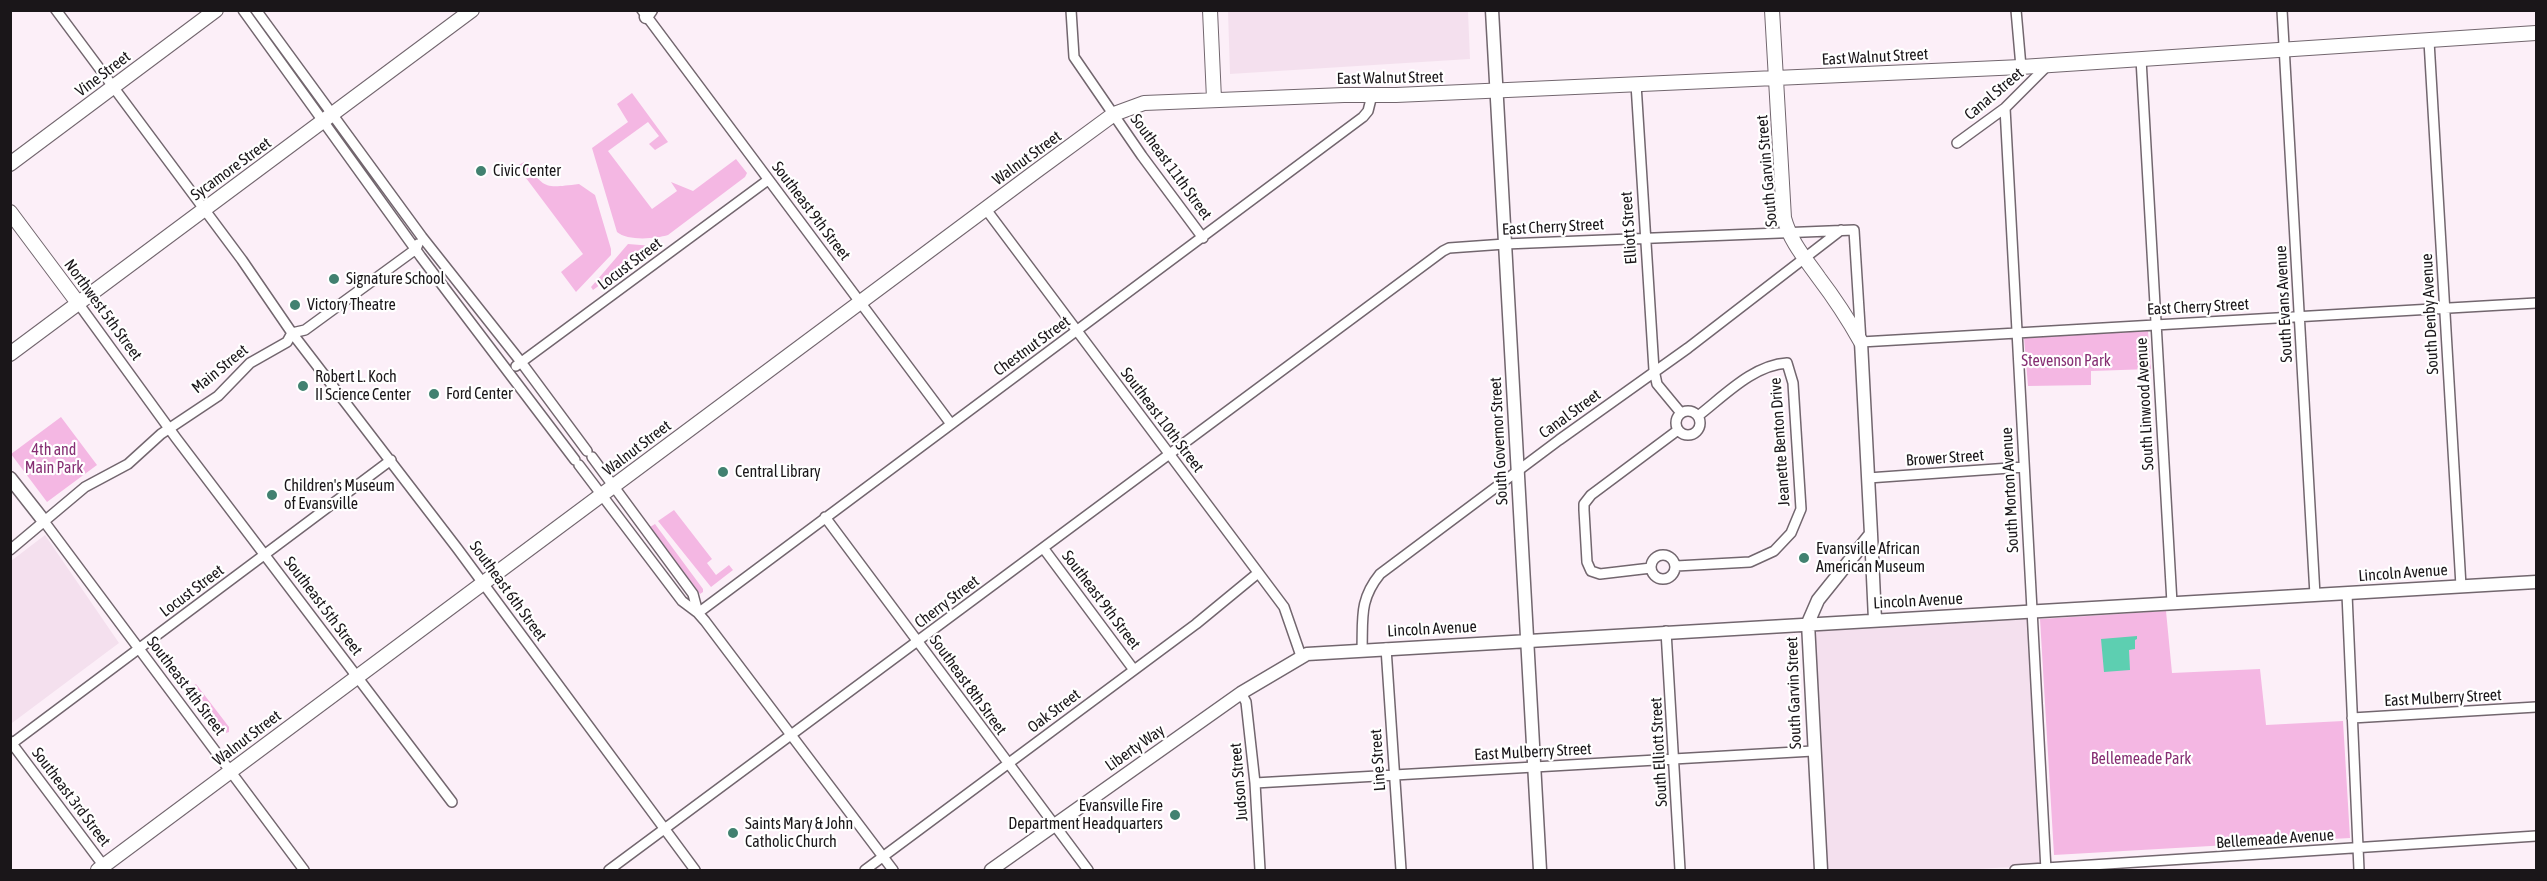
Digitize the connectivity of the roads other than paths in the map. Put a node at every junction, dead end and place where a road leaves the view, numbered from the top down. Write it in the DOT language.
graph roads {
  1 [pos="56,10"];
  2 [pos="216,10"];
  3 [pos="243,10"];
  4 [pos="256,10"];
  5 [pos="472,10"];
  6 [pos="1071,10"];
  7 [pos="1210,10"];
  8 [pos="1492,10"];
  9 [pos="1772,10"];
  10 [pos="2016,10"];
  11 [pos="2282,10"];
  12 [pos="646,13"];
  13 [pos="2536,33"];
  14 [pos="2429,41"];
  15 [pos="2284,49"];
  16 [pos="2141,58"];
  17 [pos="2048,65"];
  18 [pos="2021,67"];
  19 [pos="1776,78"];
  20 [pos="1636,84"];
  21 [pos="113,87"];
  22 [pos="1496,91"];
  23 [pos="1371,95"];
  24 [pos="1214,99"];
  25 [pos="2005,108"];
  26 [pos="1114,114"];
  27 [pos="328,118"];
  28 [pos="1957,143"];
  29 [pos="10,164"];
  30 [pos="768,180"];
  31 [pos="985,208"];
  32 [pos="204,210"];
  33 [pos="10,212"];
  34 [pos="1841,230"];
  35 [pos="1788,231"];
  36 [pos="422,237"];
  37 [pos="1203,238"];
  38 [pos="1645,238"];
  39 [pos="1505,244"];
  40 [pos="416,249"];
  41 [pos="1804,259"];
  42 [pos="860,302"];
  43 [pos="78,303"];
  44 [pos="2536,303"];
  45 [pos="2444,308"];
  46 [pos="2300,317"];
  47 [pos="2156,324"];
  48 [pos="1077,331"];
  49 [pos="292,333"];
  50 [pos="2017,334"];
  51 [pos="1861,342"];
  52 [pos="10,354"];
  53 [pos="1302,356"];
  54 [pos="521,362"];
  55 [pos="509,370"];
  56 [pos="1654,370"];
  57 [pos="1681,413"];
  58 [pos="1698,416"];
  59 [pos="951,424"];
  60 [pos="170,427"];
  61 [pos="1678,430"];
  62 [pos="1169,455"];
  63 [pos="391,460"];
  64 [pos="2024,467"];
  65 [pos="1517,473"];
  66 [pos="10,478"];
  67 [pos="1868,478"];
  68 [pos="613,486"];
  69 [pos="601,496"];
  70 [pos="825,517"];
  71 [pos="43,520"];
  72 [pos="1871,534"];
  73 [pos="1044,549"];
  74 [pos="10,550"];
  75 [pos="266,553"];
  76 [pos="1676,566"];
  77 [pos="1651,568"];
  78 [pos="1258,573"];
  79 [pos="2536,582"];
  80 [pos="482,583"];
  81 [pos="2462,586"];
  82 [pos="2348,594"];
  83 [pos="2315,595"];
  84 [pos="2172,603"];
  85 [pos="2032,612"];
  86 [pos="698,613"];
  87 [pos="1875,620"];
  88 [pos="1808,623"];
  89 [pos="1666,631"];
  90 [pos="1527,640"];
  91 [pos="918,642"];
  92 [pos="1386,648"];
  93 [pos="140,649"];
  94 [pos="1362,650"];
  95 [pos="1301,656"];
  96 [pos="1134,670"];
  97 [pos="357,676"];
  98 [pos="1241,693"];
  99 [pos="2536,708"];
  100 [pos="2352,718"];
  101 [pos="789,735"];
  102 [pos="11,743"];
  103 [pos="1813,751"];
  104 [pos="1674,758"];
  105 [pos="1008,765"];
  106 [pos="1533,767"];
  107 [pos="231,771"];
  108 [pos="1394,775"];
  109 [pos="1255,783"];
  110 [pos="452,802"];
  111 [pos="1055,826"];
  112 [pos="664,829"];
  113 [pos="2536,836"];
  114 [pos="2358,848"];
  115 [pos="883,857"];
  116 [pos="103,869"];
  117 [pos="2045,869"];
  118 [pos="304,870"];
  119 [pos="609,870"];
  120 [pos="695,870"];
  121 [pos="865,870"];
  122 [pos="893,870"];
  123 [pos="992,870"];
  124 [pos="1088,870"];
  125 [pos="1260,870"];
  126 [pos="1401,870"];
  127 [pos="1540,870"];
  128 [pos="1680,870"];
  129 [pos="1821,870"];
  130 [pos="2015,870"];
  131 [pos="2359,870"];
  1 -- 21 [label="street, Southeast 6th Street"];
  2 -- 21 [label="main road, Vine Street"];
  3 -- 27 [label="street"];
  4 -- 27 [label="street"];
  5 -- 27 [label="main road, Sycamore Street"];
  6 -- 26 [label="street, Southeast 11th Street"];
  7 -- 24 [label="main road"];
  8 -- 22 [label="street, South Governor Street"];
  9 -- 19 [label="main road, South Garvin Street"];
  10 -- 18 [label="street"];
  11 -- 15 [label="street, South Evans Avenue"];
  12 -- 30 [label="street, Southeast 9th Street"];
  13 -- 14 [label="main road, East Walnut Street"];
  14 -- 15 [label="main road, East Walnut Street"];
  14 -- 45 [label="street, South Denby Avenue"];
  15 -- 16 [label="main road, East Walnut Street"];
  15 -- 46 [label="street, South Evans Avenue"];
  16 -- 17 [label="main road, East Walnut Street"];
  16 -- 47 [label="street, South Linwood Avenue"];
  17 -- 18 [label="main road, East Walnut Street"];
  17 -- 25 [label="street, Canal Street"];
  18 -- 19 [label="main road, East Walnut Street"];
  19 -- 20 [label="main road, East Walnut Street"];
  19 -- 35 [label="main road, South Garvin Street"];
  20 -- 22 [label="main road, East Walnut Street"];
  20 -- 38 [label="street, Elliott Street"];
  21 -- 29 [label="main road, Vine Street"];
  21 -- 32 [label="street, Southeast 6th Street"];
  22 -- 23 [label="main road, East Walnut Street"];
  22 -- 39 [label="street, South Governor Street"];
  23 -- 24 [label="main road, East Walnut Street"];
  23 -- 37 [label="street, Chestnut Street"];
  24 -- 26 [label="main road, Walnut Street"];
  25 -- 28 [label="street, Canal Street"];
  25 -- 50 [label="street, South Morton Avenue"];
  26 -- 31 [label="main road, Walnut Street"];
  26 -- 37 [label="street, Southeast 11th Street"];
  27 -- 32 [label="main road, Sycamore Street"];
  27 -- 36 [label="street"];
  27 -- 40 [label="street"];
  30 -- 42 [label="street, Southeast 9th Street"];
  30 -- 54 [label="street, Locust Street"];
  31 -- 42 [label="main road, Walnut Street"];
  31 -- 48 [label="street, Southeast 10th Street"];
  32 -- 43 [label="main road, Sycamore Street"];
  32 -- 49 [label="street, Southeast 6th Street"];
  33 -- 43 [label="main road, Northwest 5th Street"];
  34 -- 35 [label="street, East Cherry Street"];
  34 -- 41 [label="street, Canal Street"];
  34 -- 51 [label="street, South Garvin Street"];
  35 -- 38 [label="street, East Cherry Street"];
  35 -- 41 [label="main road, South Garvin Street"];
  36 -- 40 [label="street, Main Street"];
  36 -- 54 [label="street"];
  37 -- 48 [label="street, Chestnut Street"];
  38 -- 39 [label="street, East Cherry Street"];
  38 -- 56 [label="street, Elliott Street"];
  39 -- 53 [label="street, East Cherry Street"];
  39 -- 65 [label="street, South Governor Street"];
  40 -- 49 [label="street, Main Street"];
  40 -- 55 [label="street"];
  41 -- 51 [label="main road, South Garvin Street"];
  41 -- 56 [label="street, Canal Street"];
  42 -- 59 [label="street, Southeast 9th Street"];
  42 -- 68 [label="main road, Walnut Street"];
  43 -- 52 [label="main road, Sycamore Street"];
  43 -- 60 [label="street, Northwest 5th Street"];
  44 -- 45 [label="street, East Cherry Street"];
  45 -- 46 [label="street, East Cherry Street"];
  45 -- 81 [label="street, South Denby Avenue"];
  46 -- 47 [label="street, East Cherry Street"];
  46 -- 83 [label="street, South Evans Avenue"];
  47 -- 50 [label="street, East Cherry Street"];
  47 -- 84 [label="street, South Linwood Avenue"];
  48 -- 59 [label="street, Chestnut Street"];
  48 -- 62 [label="street, Southeast 10th Street"];
  49 -- 60 [label="street, Main Street"];
  49 -- 63 [label="street, Southeast 6th Street"];
  50 -- 51 [label="street, East Cherry Street"];
  50 -- 64 [label="street, South Morton Avenue"];
  51 -- 67 [label="street, South Garvin Street"];
  53 -- 62 [label="street, Cherry Street"];
  54 -- 55 [label="street, Locust Street"];
  54 -- 68 [label="street"];
  55 -- 69 [label="street"];
  56 -- 57 [label="street"];
  56 -- 65 [label="street, Canal Street"];
  57 -- 58 [label="street"];
  57 -- 61 [label="street"];
  58 -- 61 [label="street, Jeanette Benton Drive"];
  58 -- 76 [label="street, Jeanette Benton Drive"];
  59 -- 70 [label="street, Chestnut Street"];
  60 -- 71 [label="street, Main Street"];
  60 -- 75 [label="street, Southeast 5th Street"];
  61 -- 77 [label="street, Jeanette Benton Drive"];
  62 -- 73 [label="street, Cherry Street"];
  62 -- 78 [label="street, Southeast 10th Street"];
  63 -- 75 [label="street, Locust Street"];
  63 -- 80 [label="street, Southeast 6th Street"];
  64 -- 67 [label="street, Brower Street"];
  64 -- 85 [label="street, South Morton Avenue"];
  65 -- 90 [label="street, South Governor Street"];
  65 -- 94 [label="street, Canal Street"];
  66 -- 71 [label="street"];
  67 -- 72 [label="street, South Garvin Street"];
  68 -- 69 [label="main road, Walnut Street"];
  68 -- 86 [label="street"];
  69 -- 80 [label="main road, Walnut Street"];
  69 -- 86 [label="street"];
  70 -- 86 [label="street, Chestnut Street"];
  70 -- 91 [label="street, Southeast 8th Street"];
  71 -- 74 [label="street, Main Street"];
  71 -- 93 [label="street, Southeast 4th Street"];
  72 -- 87 [label="street, South Garvin Street"];
  72 -- 88 [label="street, South Garvin Street"];
  73 -- 91 [label="street, Cherry Street"];
  73 -- 96 [label="street, Southeast 9th Street"];
  75 -- 93 [label="street, Locust Street"];
  75 -- 97 [label="street, Southeast 5th Street"];
  76 -- 77 [label="street, Jeanette Benton Drive"];
  76 -- 77 [label="street, Jeanette Benton Drive"];
  78 -- 95 [label="street, Southeast 10th Street"];
  78 -- 96 [label="street, Oak Street"];
  79 -- 81 [label="street, Lincoln Avenue"];
  80 -- 97 [label="main road, Walnut Street"];
  80 -- 112 [label="street, Southeast 6th Street"];
  81 -- 82 [label="street, Lincoln Avenue"];
  82 -- 83 [label="street, Lincoln Avenue"];
  82 -- 100 [label="street"];
  83 -- 84 [label="street, Lincoln Avenue"];
  84 -- 85 [label="street, Lincoln Avenue"];
  85 -- 87 [label="street, Lincoln Avenue"];
  85 -- 117 [label="street, South Morton Avenue"];
  86 -- 101 [label="street"];
  87 -- 88 [label="street, Lincoln Avenue"];
  88 -- 89 [label="street, Lincoln Avenue"];
  88 -- 103 [label="street, South Garvin Street"];
  89 -- 90 [label="street, Lincoln Avenue"];
  89 -- 104 [label="street, South Elliott Street"];
  90 -- 92 [label="street, Lincoln Avenue"];
  90 -- 106 [label="street, South Governor Street"];
  91 -- 101 [label="street, Cherry Street"];
  91 -- 105 [label="street, Southeast 8th Street"];
  92 -- 94 [label="street, Lincoln Avenue"];
  92 -- 108 [label="street, Line Street"];
  93 -- 102 [label="street, Locust Street"];
  93 -- 107 [label="street, Southeast 4th Street"];
  94 -- 95 [label="street, Lincoln Avenue"];
  95 -- 98 [label="street, Liberty Way"];
  96 -- 105 [label="street, Oak Street"];
  97 -- 107 [label="main road, Walnut Street"];
  97 -- 110 [label="street, Southeast 5th Street"];
  98 -- 109 [label="street, Judson Street"];
  98 -- 111 [label="street, Liberty Way"];
  99 -- 100 [label="street, East Mulberry Street"];
  100 -- 114 [label="street"];
  101 -- 112 [label="street, Cherry Street"];
  101 -- 115 [label="street"];
  102 -- 116 [label="street, Southeast 3rd Street"];
  103 -- 104 [label="street, East Mulberry Street"];
  103 -- 129 [label="street, South Garvin Street"];
  104 -- 106 [label="street, East Mulberry Street"];
  104 -- 128 [label="street, South Elliott Street"];
  105 -- 111 [label="street, Southeast 8th Street"];
  105 -- 115 [label="street, Oak Street"];
  106 -- 108 [label="street, East Mulberry Street"];
  106 -- 127 [label="street, South Governor Street"];
  107 -- 116 [label="main road, Walnut Street"];
  107 -- 118 [label="street, Southeast 4th Street"];
  108 -- 109 [label="street, East Mulberry Street"];
  108 -- 126 [label="street, Line Street"];
  109 -- 125 [label="street, Judson Street"];
  111 -- 123 [label="street, Liberty Way"];
  111 -- 124 [label="street, Southeast 8th Street"];
  112 -- 119 [label="street, Cherry Street"];
  112 -- 120 [label="street, Southeast 6th Street"];
  113 -- 114 [label="street, Bellemeade Avenue"];
  114 -- 117 [label="street, Bellemeade Avenue"];
  114 -- 131 [label="street"];
  115 -- 121 [label="street, Oak Street"];
  115 -- 122 [label="street"];
  117 -- 130 [label="street, Bellemeade Avenue"];
}
